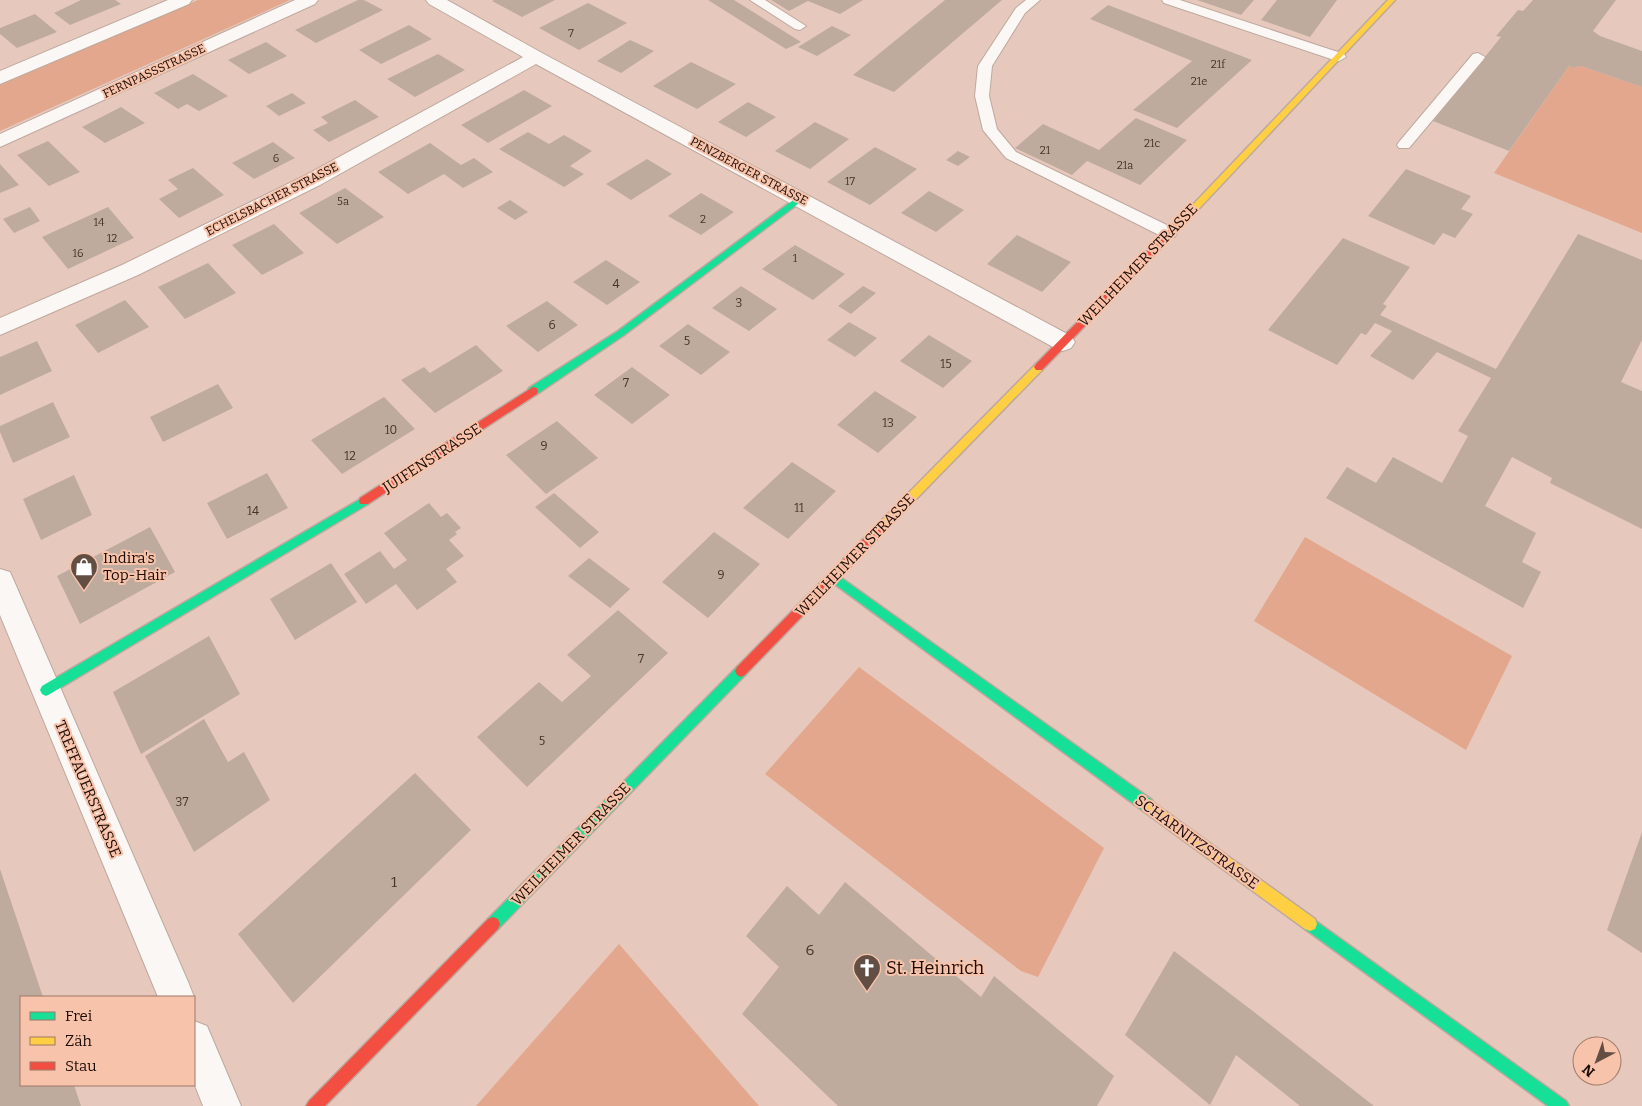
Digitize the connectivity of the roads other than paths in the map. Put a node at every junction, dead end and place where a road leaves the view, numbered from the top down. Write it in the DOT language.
graph roads {
  1 [pos="183,0"];
  2 [pos="309,0"];
  3 [pos="435,0"];
  4 [pos="756,0"];
  5 [pos="1034,0"];
  6 [pos="1168,0"];
  7 [pos="1392,0"];
  8 [pos="800,26"];
  9 [pos="536,57"];
  10 [pos="1339,57"];
  11 [pos="1478,57"];
  12 [pos="0,78"];
  13 [pos="0,141"];
  14 [pos="1404,145"];
  15 [pos="800,198"];
  16 [pos="1170,233"];
  17 [pos="0,327"];
  18 [pos="1063,342"];
  19 [pos="833,577"];
  20 [pos="0,581"];
  21 [pos="46,690"];
  22 [pos="176,996"];
  23 [pos="195,1040"];
  24 [pos="222,1106"];
  25 [pos="314,1106"];
  26 [pos="1561,1106"];
  1 -- 12 [label="street"];
  2 -- 13 [label="street, FERNPASSSTRASSE"];
  3 -- 9 [label="street, PENZBERGER STRASSE"];
  4 -- 8 [label="lane"];
  5 -- 16 [label="lane"];
  6 -- 10 [label="lane"];
  7 -- 10 [label="street, WEILHEIMER STRASSE"];
  9 -- 15 [label="street, PENZBERGER STRASSE"];
  9 -- 17 [label="street, ECHELSBACHER STRASSE"];
  10 -- 16 [label="street, WEILHEIMER STRASSE"];
  11 -- 14 [label="lane"];
  15 -- 18 [label="street, PENZBERGER STRASSE"];
  15 -- 21 [label="street, JUIFENSTRASSE"];
  16 -- 18 [label="street, WEILHEIMER STRASSE"];
  18 -- 19 [label="street, WEILHEIMER STRASSE"];
  19 -- 25 [label="street, WEILHEIMER STRASSE"];
  19 -- 26 [label="street, SCHARNITZSTRASSE"];
  20 -- 21 [label="street, TREFFAUERSTRASSE"];
  21 -- 22 [label="street, TREFFAUERSTRASSE"];
  23 -- 24 [label="street"];
}
